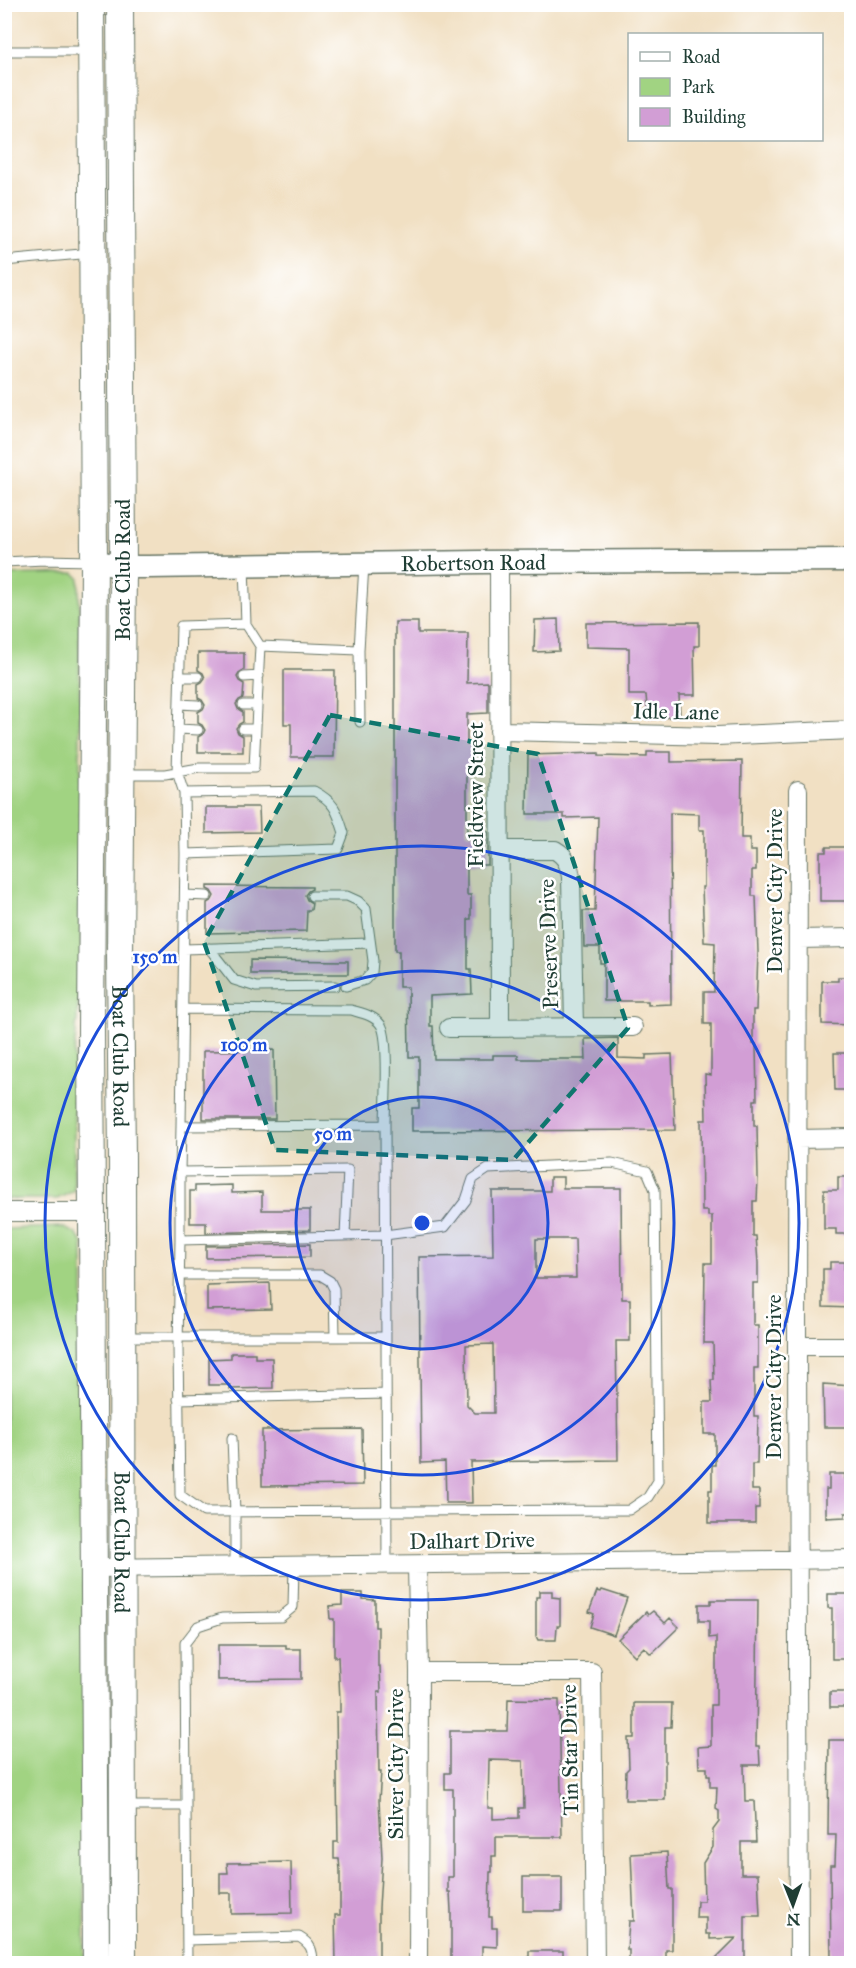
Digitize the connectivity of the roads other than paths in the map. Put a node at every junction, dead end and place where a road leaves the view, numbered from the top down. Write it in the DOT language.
graph roads {
  1 [pos="91,4"];
  2 [pos="120,4"];
  3 [pos="91,50"];
  4 [pos="4,51"];
  5 [pos="92,253"];
  6 [pos="4,261"];
  7 [pos="852,560"];
  8 [pos="94,561"];
  9 [pos="4,562"];
  10 [pos="499,562"];
  11 [pos="364,564"];
  12 [pos="244,566"];
  13 [pos="123,567"];
  14 [pos="246,624"];
  15 [pos="260,646"];
  16 [pos="359,650"];
  17 [pos="244,676"];
  18 [pos="259,676"];
  19 [pos="179,677"];
  20 [pos="198,677"];
  21 [pos="179,704"];
  22 [pos="198,705"];
  23 [pos="243,705"];
  24 [pos="257,705"];
  25 [pos="360,722"];
  26 [pos="178,729"];
  27 [pos="243,729"];
  28 [pos="256,729"];
  29 [pos="198,730"];
  30 [pos="852,730"];
  31 [pos="499,731"];
  32 [pos="177,772"];
  33 [pos="122,774"];
  34 [pos="798,790"];
  35 [pos="184,793"];
  36 [pos="500,850"];
  37 [pos="185,854"];
  38 [pos="184,896"];
  39 [pos="207,896"];
  40 [pos="312,896"];
  41 [pos="852,938"];
  42 [pos="799,939"];
  43 [pos="370,943"];
  44 [pos="208,948"];
  45 [pos="184,949"];
  46 [pos="335,986"];
  47 [pos="346,986"];
  48 [pos="183,1009"];
  49 [pos="574,1027"];
  50 [pos="633,1027"];
  51 [pos="449,1028"];
  52 [pos="500,1028"];
  53 [pos="182,1125"];
  54 [pos="385,1125"];
  55 [pos="852,1138"];
  56 [pos="797,1139"];
  57 [pos="180,1172"];
  58 [pos="4,1212"];
  59 [pos="93,1212"];
  60 [pos="385,1235"];
  61 [pos="345,1236"];
  62 [pos="180,1240"];
  63 [pos="179,1275"];
  64 [pos="122,1337"];
  65 [pos="178,1337"];
  66 [pos="335,1337"];
  67 [pos="385,1337"];
  68 [pos="797,1346"];
  69 [pos="852,1346"];
  70 [pos="386,1394"];
  71 [pos="178,1399"];
  72 [pos="232,1438"];
  73 [pos="387,1511"];
  74 [pos="235,1513"];
  75 [pos="852,1559"];
  76 [pos="799,1560"];
  77 [pos="417,1565"];
  78 [pos="387,1566"];
  79 [pos="294,1567"];
  80 [pos="94,1568"];
  81 [pos="122,1568"];
  82 [pos="235,1568"];
  83 [pos="419,1672"];
  84 [pos="123,1806"];
  85 [pos="186,1806"];
  86 [pos="187,1940"];
  87 [pos="96,1964"];
  88 [pos="123,1964"];
  89 [pos="187,1964"];
  90 [pos="313,1964"];
  91 [pos="418,1964"];
  92 [pos="595,1964"];
  93 [pos="799,1964"];
  1 -- 3 [label="main road, Boat Club Road"];
  2 -- 13 [label="main road, Boat Club Road"];
  3 -- 4 [label="lane"];
  3 -- 5 [label="main road, Boat Club Road"];
  5 -- 6 [label="lane"];
  5 -- 8 [label="main road, Boat Club Road"];
  7 -- 10 [label="street, Robertson Road"];
  8 -- 9 [label="lane"];
  8 -- 13 [label="street, Robertson Road"];
  8 -- 59 [label="main road, Boat Club Road"];
  10 -- 11 [label="street, Robertson Road"];
  10 -- 31 [label="street, Fieldview Street"];
  11 -- 12 [label="street, Robertson Road"];
  11 -- 16 [label="lane"];
  12 -- 13 [label="street, Robertson Road"];
  12 -- 14 [label="lane"];
  13 -- 33 [label="main road, Boat Club Road"];
  14 -- 15 [label="lane"];
  14 -- 19 [label="lane"];
  15 -- 16 [label="lane"];
  15 -- 18 [label="lane"];
  16 -- 25 [label="lane"];
  17 -- 18 [label="lane"];
  18 -- 24 [label="lane"];
  19 -- 20 [label="lane"];
  19 -- 21 [label="lane"];
  21 -- 22 [label="lane"];
  21 -- 26 [label="lane"];
  23 -- 24 [label="lane"];
  24 -- 28 [label="lane"];
  26 -- 29 [label="lane"];
  26 -- 32 [label="lane"];
  27 -- 28 [label="lane"];
  28 -- 32 [label="lane"];
  30 -- 31 [label="street, Idle Lane"];
  31 -- 36 [label="street, Fieldview Street"];
  32 -- 33 [label="lane"];
  32 -- 35 [label="lane"];
  33 -- 64 [label="main road, Boat Club Road"];
  34 -- 42 [label="street, Denver City Drive"];
  35 -- 37 [label="lane"];
  35 -- 37 [label="lane"];
  36 -- 49 [label="street, Preserve Drive"];
  36 -- 52 [label="street, Fieldview Street"];
  37 -- 38 [label="lane"];
  38 -- 39 [label="lane"];
  38 -- 45 [label="lane"];
  40 -- 43 [label="lane"];
  41 -- 42 [label="street"];
  42 -- 56 [label="street, Denver City Drive"];
  43 -- 44 [label="lane"];
  43 -- 47 [label="lane"];
  44 -- 45 [label="lane"];
  44 -- 46 [label="lane"];
  45 -- 48 [label="lane"];
  48 -- 53 [label="lane"];
  48 -- 54 [label="lane"];
  49 -- 50 [label="street"];
  49 -- 52 [label="street"];
  51 -- 52 [label="street"];
  53 -- 54 [label="lane"];
  53 -- 57 [label="lane"];
  54 -- 60 [label="lane"];
  55 -- 56 [label="street"];
  56 -- 68 [label="street, Denver City Drive"];
  57 -- 61 [label="lane"];
  57 -- 62 [label="lane"];
  58 -- 59 [label="street"];
  59 -- 80 [label="main road, Boat Club Road"];
  60 -- 61 [label="lane"];
  60 -- 67 [label="lane"];
  60 -- 73 [label="lane"];
  61 -- 62 [label="lane"];
  62 -- 63 [label="lane"];
  63 -- 65 [label="lane"];
  63 -- 66 [label="lane"];
  64 -- 65 [label="lane"];
  64 -- 81 [label="main road, Boat Club Road"];
  65 -- 66 [label="lane"];
  65 -- 71 [label="lane"];
  66 -- 67 [label="lane"];
  67 -- 70 [label="lane"];
  68 -- 69 [label="street"];
  68 -- 76 [label="street, Denver City Drive"];
  70 -- 71 [label="lane"];
  70 -- 73 [label="lane"];
  71 -- 74 [label="lane"];
  72 -- 74 [label="lane"];
  73 -- 74 [label="lane"];
  73 -- 78 [label="lane"];
  74 -- 82 [label="lane"];
  75 -- 76 [label="street, Dalhart Drive"];
  76 -- 77 [label="street, Dalhart Drive"];
  76 -- 93 [label="street, Denver City Drive"];
  77 -- 78 [label="street, Dalhart Drive"];
  77 -- 83 [label="street, Silver City Drive"];
  78 -- 79 [label="street, Dalhart Drive"];
  79 -- 82 [label="street, Dalhart Drive"];
  79 -- 85 [label="lane"];
  80 -- 81 [label="street, Dalhart Drive"];
  80 -- 87 [label="main road, Boat Club Road"];
  81 -- 82 [label="street, Dalhart Drive"];
  81 -- 84 [label="main road, Boat Club Road"];
  83 -- 91 [label="street, Silver City Drive"];
  83 -- 92 [label="street, Tin Star Drive"];
  84 -- 85 [label="lane"];
  84 -- 88 [label="main road, Boat Club Road"];
  85 -- 86 [label="lane"];
  86 -- 89 [label="lane"];
  86 -- 90 [label="lane"];
}
